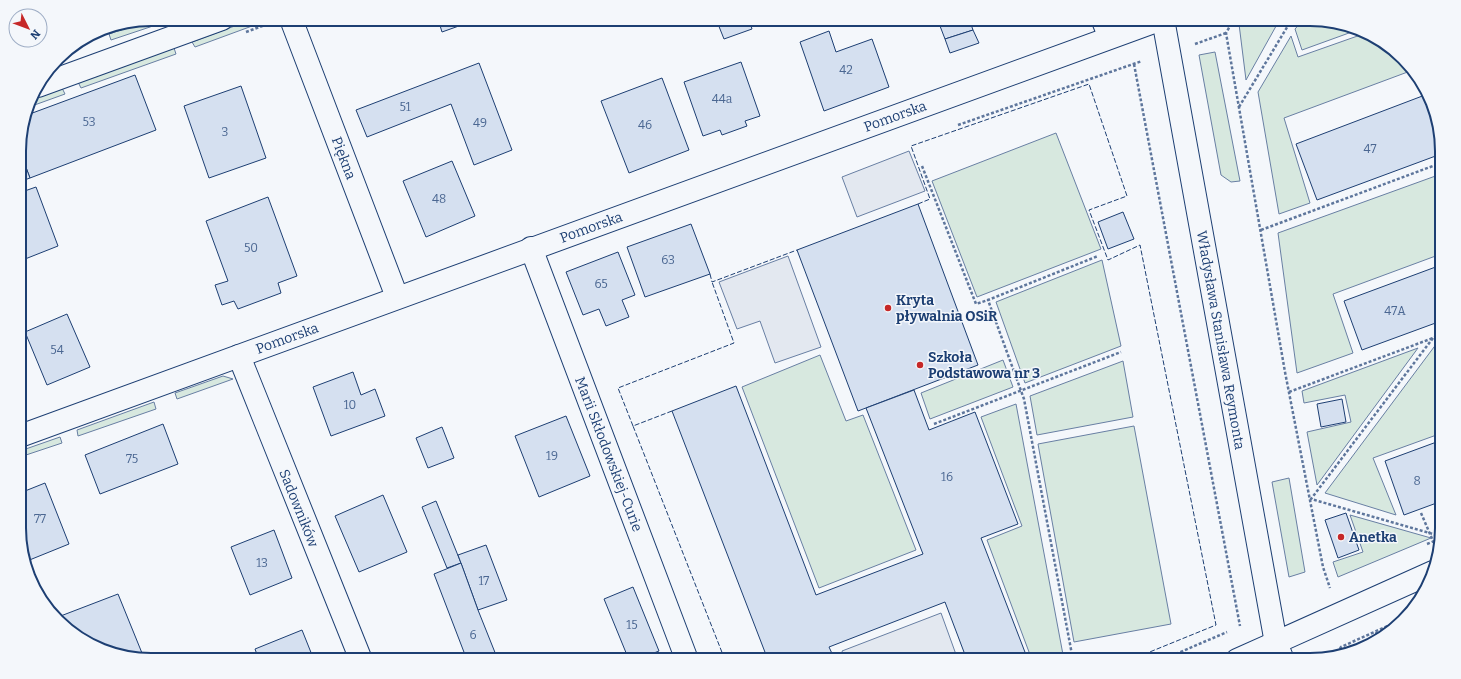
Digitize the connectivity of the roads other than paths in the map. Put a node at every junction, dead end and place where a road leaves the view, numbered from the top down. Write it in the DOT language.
graph roads {
  1 [pos="203,26"];
  2 [pos="294,26"];
  3 [pos="1120,26"];
  4 [pos="1164,26"];
  5 [pos="1102,29"];
  6 [pos="46,83"];
  7 [pos="531,248"];
  8 [pos="397,297"];
  9 [pos="239,356"];
  10 [pos="26,434"];
  11 [pos="1425,576"];
  12 [pos="1279,651"];
  13 [pos="358,653"];
  14 [pos="684,653"];
  1 -- 6 [label="street"];
  2 -- 8 [label="street, Piękna"];
  3 -- 5 [label="street, Pomorska"];
  4 -- 12 [label="street, Władysława Stanisława Reymonta"];
  5 -- 7 [label="street, Pomorska"];
  7 -- 8 [label="street, Pomorska"];
  7 -- 14 [label="street, Marii Skłodowskiej-Curie"];
  8 -- 9 [label="street, Pomorska"];
  9 -- 10 [label="street, Pomorska"];
  9 -- 13 [label="street, Sadowników"];
  11 -- 12 [label="street"];
}
